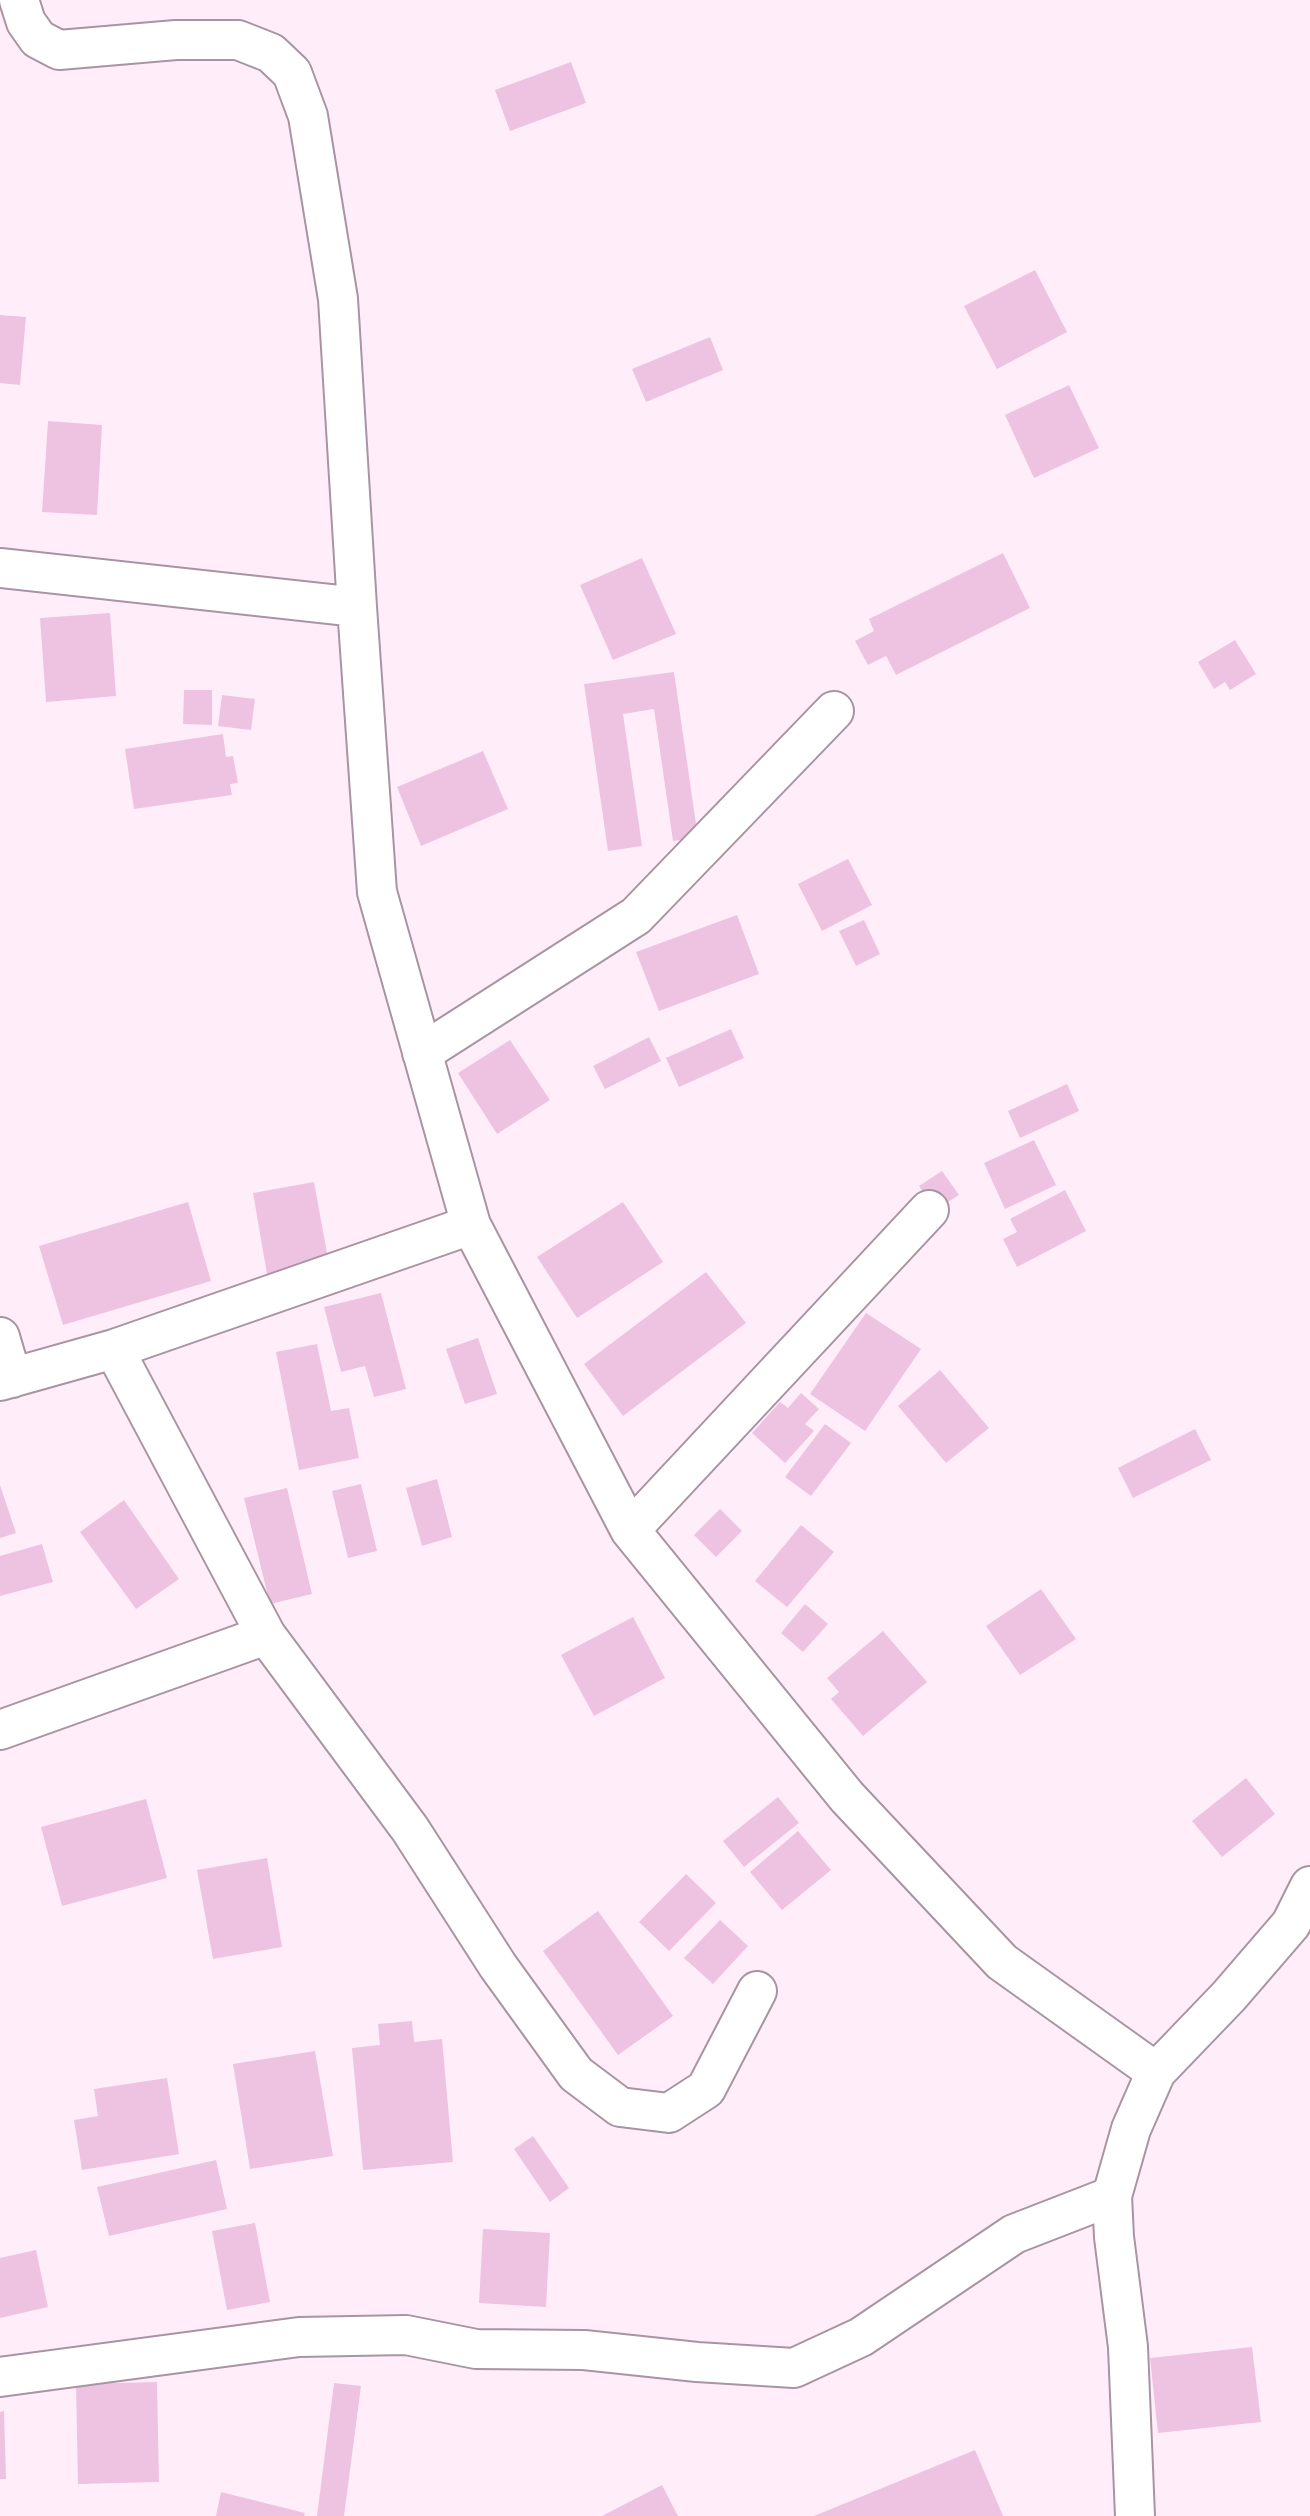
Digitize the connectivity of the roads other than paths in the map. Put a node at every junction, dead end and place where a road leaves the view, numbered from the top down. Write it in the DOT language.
graph roads {
  1 [pos="19,0"];
  2 [pos="0,568"];
  3 [pos="357,607"];
  4 [pos="834,711"];
  5 [pos="422,1053"];
  6 [pos="929,1210"];
  7 [pos="471,1225"];
  8 [pos="0,1337"];
  9 [pos="114,1349"];
  10 [pos="6,1379"];
  11 [pos="630,1530"];
  12 [pos="266,1635"];
  13 [pos="0,1730"];
  14 [pos="1310,1886"];
  15 [pos="757,1991"];
  16 [pos="1156,2072"];
  17 [pos="1112,2196"];
  18 [pos="0,2377"];
  19 [pos="1135,2516"];
  1 -- 3 [label="street"];
  2 -- 3 [label="street"];
  3 -- 5 [label="street"];
  4 -- 5 [label="street"];
  5 -- 7 [label="street"];
  6 -- 11 [label="street"];
  7 -- 9 [label="street"];
  7 -- 11 [label="street"];
  8 -- 10 [label="street"];
  9 -- 10 [label="street"];
  9 -- 12 [label="street"];
  11 -- 16 [label="street"];
  12 -- 13 [label="street"];
  12 -- 15 [label="street"];
  14 -- 16 [label="street"];
  16 -- 17 [label="street"];
  17 -- 18 [label="street"];
  17 -- 19 [label="street"];
}
